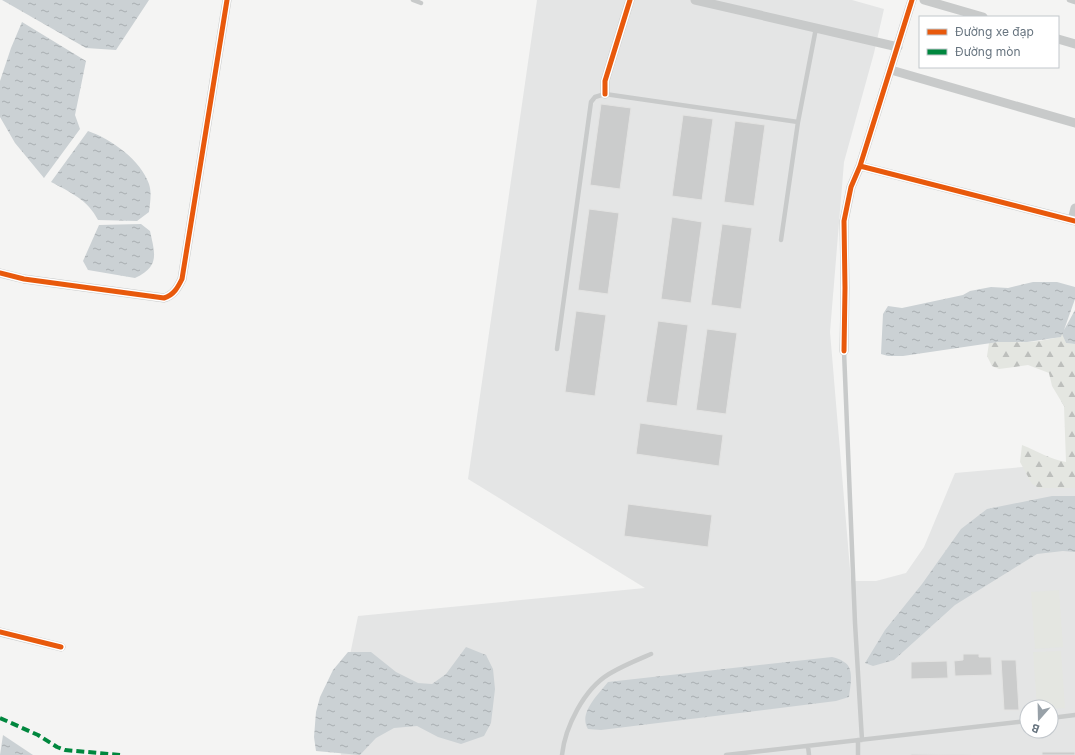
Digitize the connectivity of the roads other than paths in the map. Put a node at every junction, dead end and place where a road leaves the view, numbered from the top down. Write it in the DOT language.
graph roads {
  1 [pos="227,0"];
  2 [pos="413,0"];
  3 [pos="630,0"];
  4 [pos="695,0"];
  5 [pos="912,0"];
  6 [pos="924,0"];
  7 [pos="1069,0"];
  8 [pos="1075,2"];
  9 [pos="422,3"];
  10 [pos="980,16"];
  11 [pos="816,28"];
  12 [pos="1059,39"];
  13 [pos="1075,44"];
  14 [pos="898,47"];
  15 [pos="891,70"];
  16 [pos="605,94"];
  17 [pos="798,122"];
  18 [pos="1075,123"];
  19 [pos="860,166"];
  20 [pos="1075,208"];
  21 [pos="1073,220"];
  22 [pos="781,240"];
  23 [pos="0,274"];
  24 [pos="558,349"];
  25 [pos="844,351"];
  26 [pos="0,632"];
  27 [pos="61,647"];
  28 [pos="651,654"];
  29 [pos="1075,715"];
  30 [pos="1059,717"];
  31 [pos="1019,722"];
  32 [pos="860,740"];
  33 [pos="808,746"];
  34 [pos="562,755"];
  35 [pos="726,755"];
  36 [pos="809,755"];
  37 [pos="858,755"];
  1 -- 23 [label="street"];
  2 -- 9 [label="lane"];
  3 -- 16 [label="street"];
  4 -- 11 [label="street"];
  5 -- 14 [label="street"];
  6 -- 10 [label="street"];
  7 -- 8 [label="lane"];
  11 -- 14 [label="street"];
  11 -- 17 [label="lane"];
  12 -- 13 [label="street"];
  14 -- 15 [label="street"];
  15 -- 18 [label="street"];
  15 -- 19 [label="street"];
  16 -- 17 [label="lane"];
  16 -- 24 [label="lane"];
  17 -- 22 [label="lane"];
  19 -- 21 [label="street"];
  19 -- 25 [label="street"];
  20 -- 21 [label="street"];
  25 -- 32 [label="lane"];
  26 -- 27 [label="street"];
  28 -- 34 [label="lane"];
  29 -- 30 [label="lane"];
  31 -- 32 [label="lane"];
  32 -- 33 [label="lane"];
  32 -- 37 [label="lane"];
  33 -- 35 [label="lane"];
  33 -- 36 [label="lane"];
}
